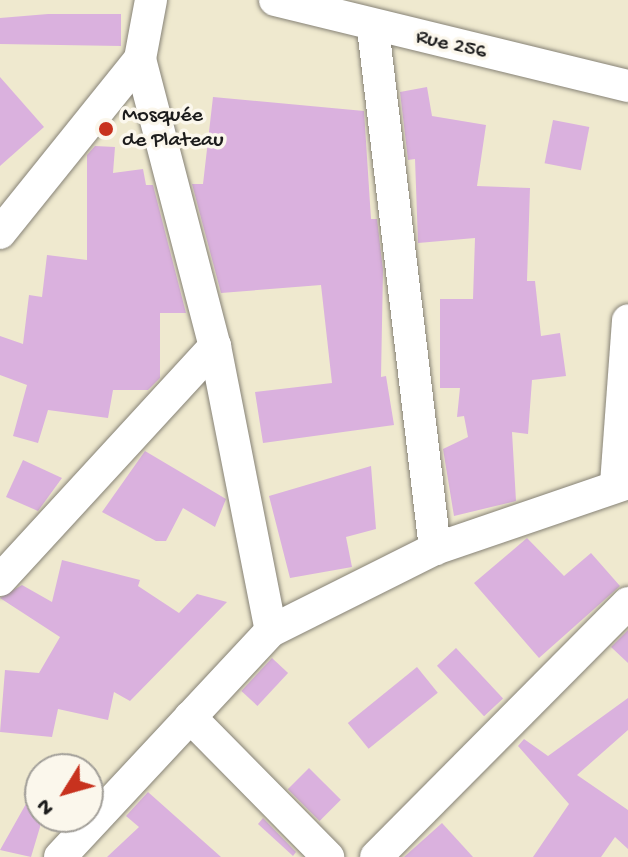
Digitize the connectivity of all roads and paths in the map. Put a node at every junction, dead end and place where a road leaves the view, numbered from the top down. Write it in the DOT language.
graph roads {
  1 [pos="151,0"];
  2 [pos="275,0"];
  3 [pos="373,28"];
  4 [pos="140,59"];
  5 [pos="628,86"];
  6 [pos="0,233"];
  7 [pos="628,320"];
  8 [pos="215,346"];
  9 [pos="622,484"];
  10 [pos="435,549"];
  11 [pos="0,580"];
  12 [pos="628,603"];
  13 [pos="271,631"];
  14 [pos="190,717"];
  15 [pos="60,857"];
  16 [pos="328,857"];
  17 [pos="376,857"];
  1 -- 4 [label="street"];
  2 -- 3 [label="street, Rue 256"];
  3 -- 5 [label="street, Rue 256"];
  3 -- 10 [label="street"];
  4 -- 6 [label="street"];
  4 -- 8 [label="street"];
  7 -- 9 [label="street"];
  8 -- 11 [label="street"];
  8 -- 13 [label="street"];
  9 -- 10 [label="street"];
  10 -- 13 [label="street"];
  12 -- 17 [label="street"];
  13 -- 14 [label="street"];
  14 -- 15 [label="street"];
  14 -- 16 [label="street"];
}
